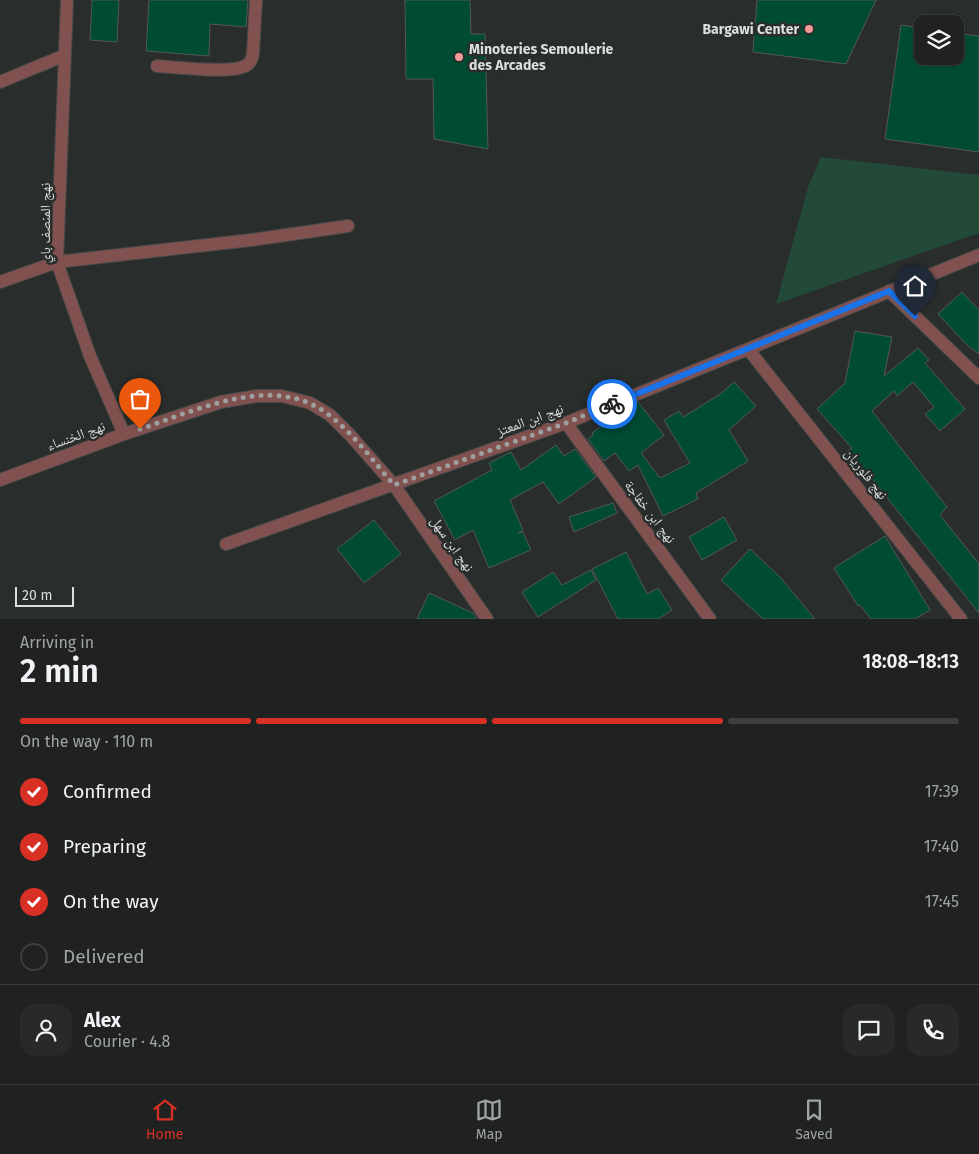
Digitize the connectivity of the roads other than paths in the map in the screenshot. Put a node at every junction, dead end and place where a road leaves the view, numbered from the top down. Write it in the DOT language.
graph roads {
  1 [pos="67,0"];
  2 [pos="256,0"];
  3 [pos="63,56"];
  4 [pos="157,66"];
  5 [pos="0,82"];
  6 [pos="348,226"];
  7 [pos="979,255"];
  8 [pos="57,262"];
  9 [pos="0,282"];
  10 [pos="889,291"];
  11 [pos="748,348"];
  12 [pos="979,378"];
  13 [pos="566,423"];
  14 [pos="124,434"];
  15 [pos="0,480"];
  16 [pos="394,485"];
  17 [pos="226,544"];
  18 [pos="487,619"];
  19 [pos="710,619"];
  20 [pos="961,619"];
  1 -- 3 [label="street, نهج المنصف باي"];
  2 -- 4 [label="street"];
  3 -- 5 [label="street"];
  3 -- 8 [label="street, نهج المنصف باي"];
  6 -- 8 [label="street"];
  7 -- 10 [label="street, نهج ابن المعتز"];
  8 -- 9 [label="street"];
  8 -- 14 [label="street, نهج المنصف باي"];
  10 -- 11 [label="street, نهج ابن المعتز"];
  10 -- 12 [label="street"];
  11 -- 13 [label="street, نهج ابن المعتز"];
  11 -- 20 [label="street, نهج فلوريان"];
  13 -- 16 [label="street, نهج ابن المعتز"];
  13 -- 19 [label="street, نهج ابن خفاجة"];
  14 -- 15 [label="street, نهج الخنساء"];
  14 -- 16 [label="street, نهج الخنساء"];
  16 -- 17 [label="street, نهج ابن المعتز"];
  16 -- 18 [label="street, نهج ابن سهل"];
}
